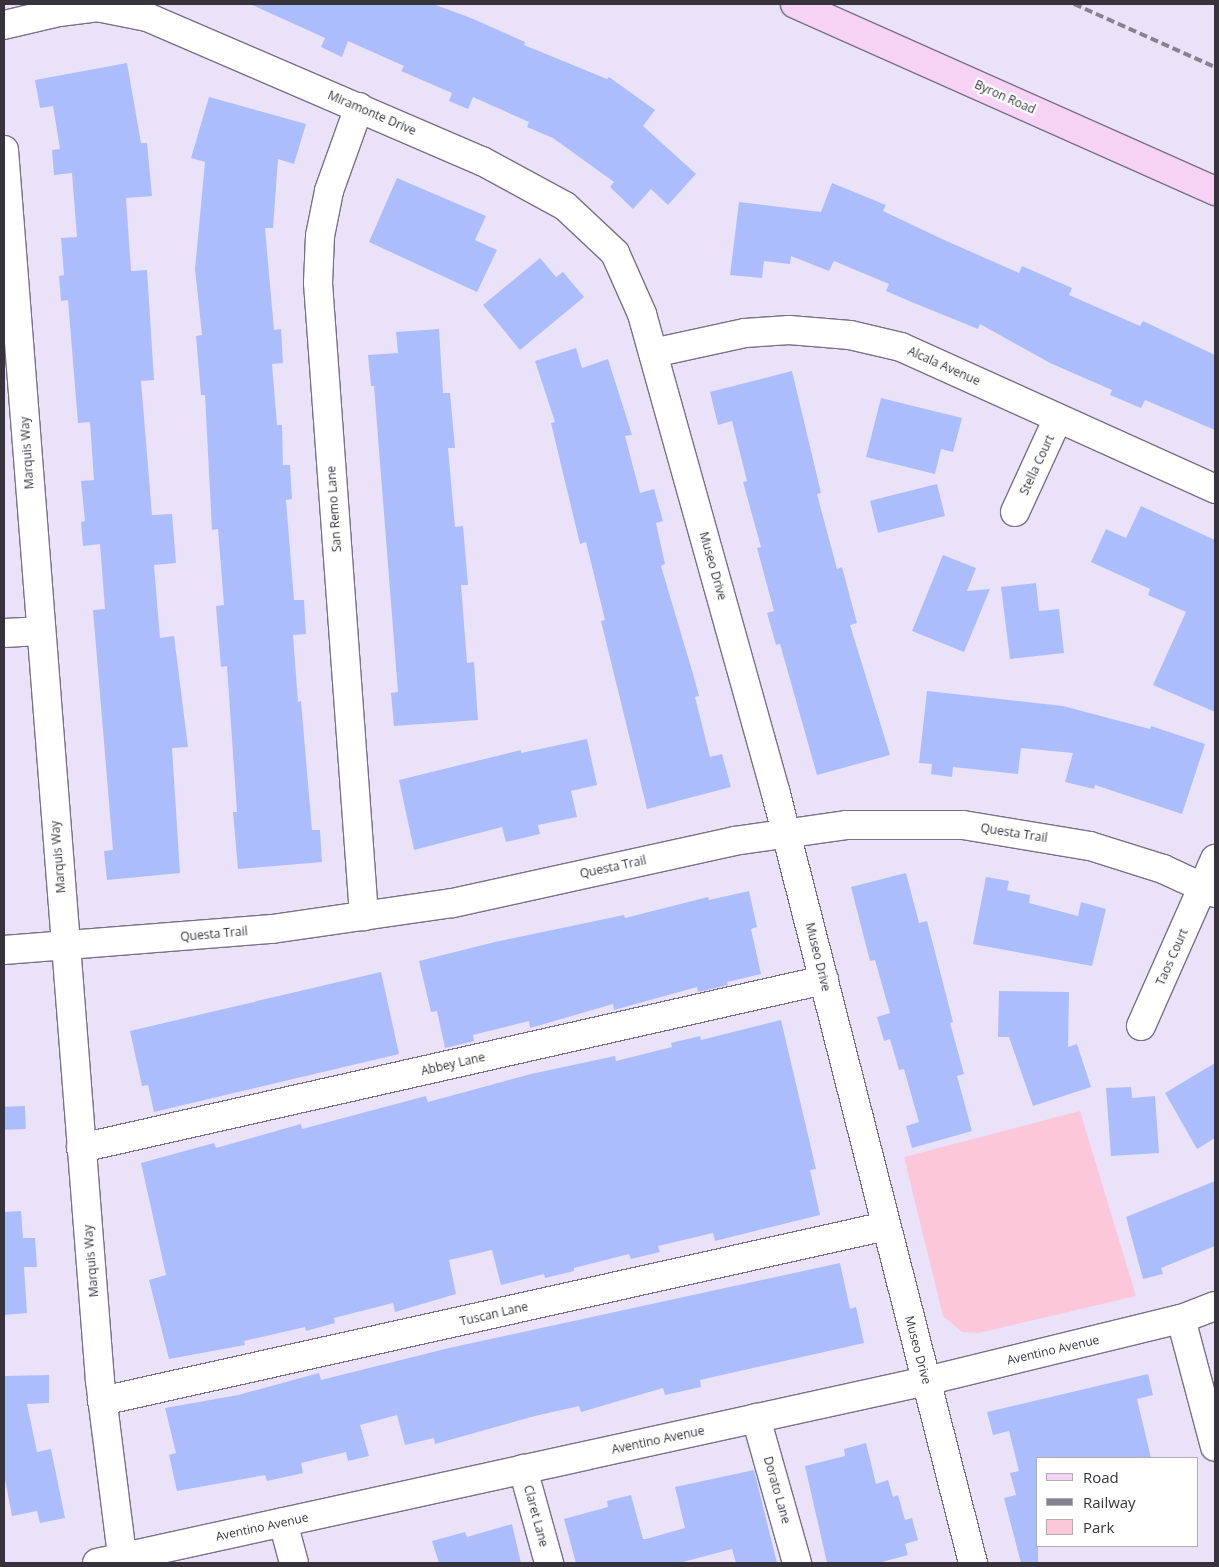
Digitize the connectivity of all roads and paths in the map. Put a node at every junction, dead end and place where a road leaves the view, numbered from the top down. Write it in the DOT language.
graph roads {
  1 [pos="795,4"];
  2 [pos="4,25"];
  3 [pos="359,107"];
  4 [pos="4,150"];
  5 [pos="1215,191"];
  6 [pos="11,318"];
  7 [pos="654,353"];
  8 [pos="1058,418"];
  9 [pos="1215,489"];
  10 [pos="1015,512"];
  11 [pos="40,631"];
  12 [pos="4,633"];
  13 [pos="787,834"];
  14 [pos="1215,859"];
  15 [pos="1209,890"];
  16 [pos="364,916"];
  17 [pos="65,946"];
  18 [pos="4,950"];
  19 [pos="824,980"];
  20 [pos="1140,1026"];
  21 [pos="82,1148"];
  22 [pos="886,1226"];
  23 [pos="1215,1306"];
  24 [pos="1181,1319"];
  25 [pos="926,1380"];
  26 [pos="102,1401"];
  27 [pos="756,1418"];
  28 [pos="1215,1447"];
  29 [pos="524,1469"];
  30 [pos="283,1522"];
  31 [pos="114,1561"];
  32 [pos="294,1563"];
  33 [pos="549,1563"];
  34 [pos="797,1563"];
  35 [pos="973,1563"];
  1 -- 5 [label="main road, Byron Road"];
  2 -- 3 [label="street, Miramonte Drive"];
  3 -- 7 [label="street, Miramonte Drive"];
  3 -- 16 [label="street, San Remo Lane"];
  4 -- 6 [label="street, Marquis Way"];
  6 -- 11 [label="street, Marquis Way"];
  7 -- 8 [label="street, Alcala Avenue"];
  7 -- 13 [label="street, Museo Drive"];
  8 -- 9 [label="street, Alcala Avenue"];
  8 -- 10 [label="street, Stella Court"];
  11 -- 12 [label="street"];
  11 -- 17 [label="street, Marquis Way"];
  13 -- 15 [label="street, Questa Trail"];
  13 -- 16 [label="street, Questa Trail"];
  13 -- 19 [label="street, Museo Drive"];
  14 -- 15 [label="street, Taos Court"];
  15 -- 20 [label="street, Taos Court"];
  16 -- 17 [label="street, Questa Trail"];
  17 -- 18 [label="street, Questa Trail"];
  17 -- 21 [label="street, Marquis Way"];
  19 -- 21 [label="street, Abbey Lane"];
  19 -- 22 [label="street, Museo Drive"];
  21 -- 26 [label="street, Marquis Way"];
  22 -- 25 [label="street, Museo Drive"];
  22 -- 26 [label="street, Tuscan Lane"];
  23 -- 24 [label="street, Aventino Avenue"];
  24 -- 25 [label="street, Aventino Avenue"];
  24 -- 28 [label="street"];
  25 -- 27 [label="street, Aventino Avenue"];
  25 -- 35 [label="street, Museo Drive"];
  26 -- 31 [label="street, Marquis Way"];
  27 -- 29 [label="street, Aventino Avenue"];
  27 -- 34 [label="street, Dorato Lane"];
  29 -- 30 [label="street, Aventino Avenue"];
  29 -- 33 [label="street, Claret Lane"];
  30 -- 31 [label="street, Aventino Avenue"];
  30 -- 32 [label="street"];
}
